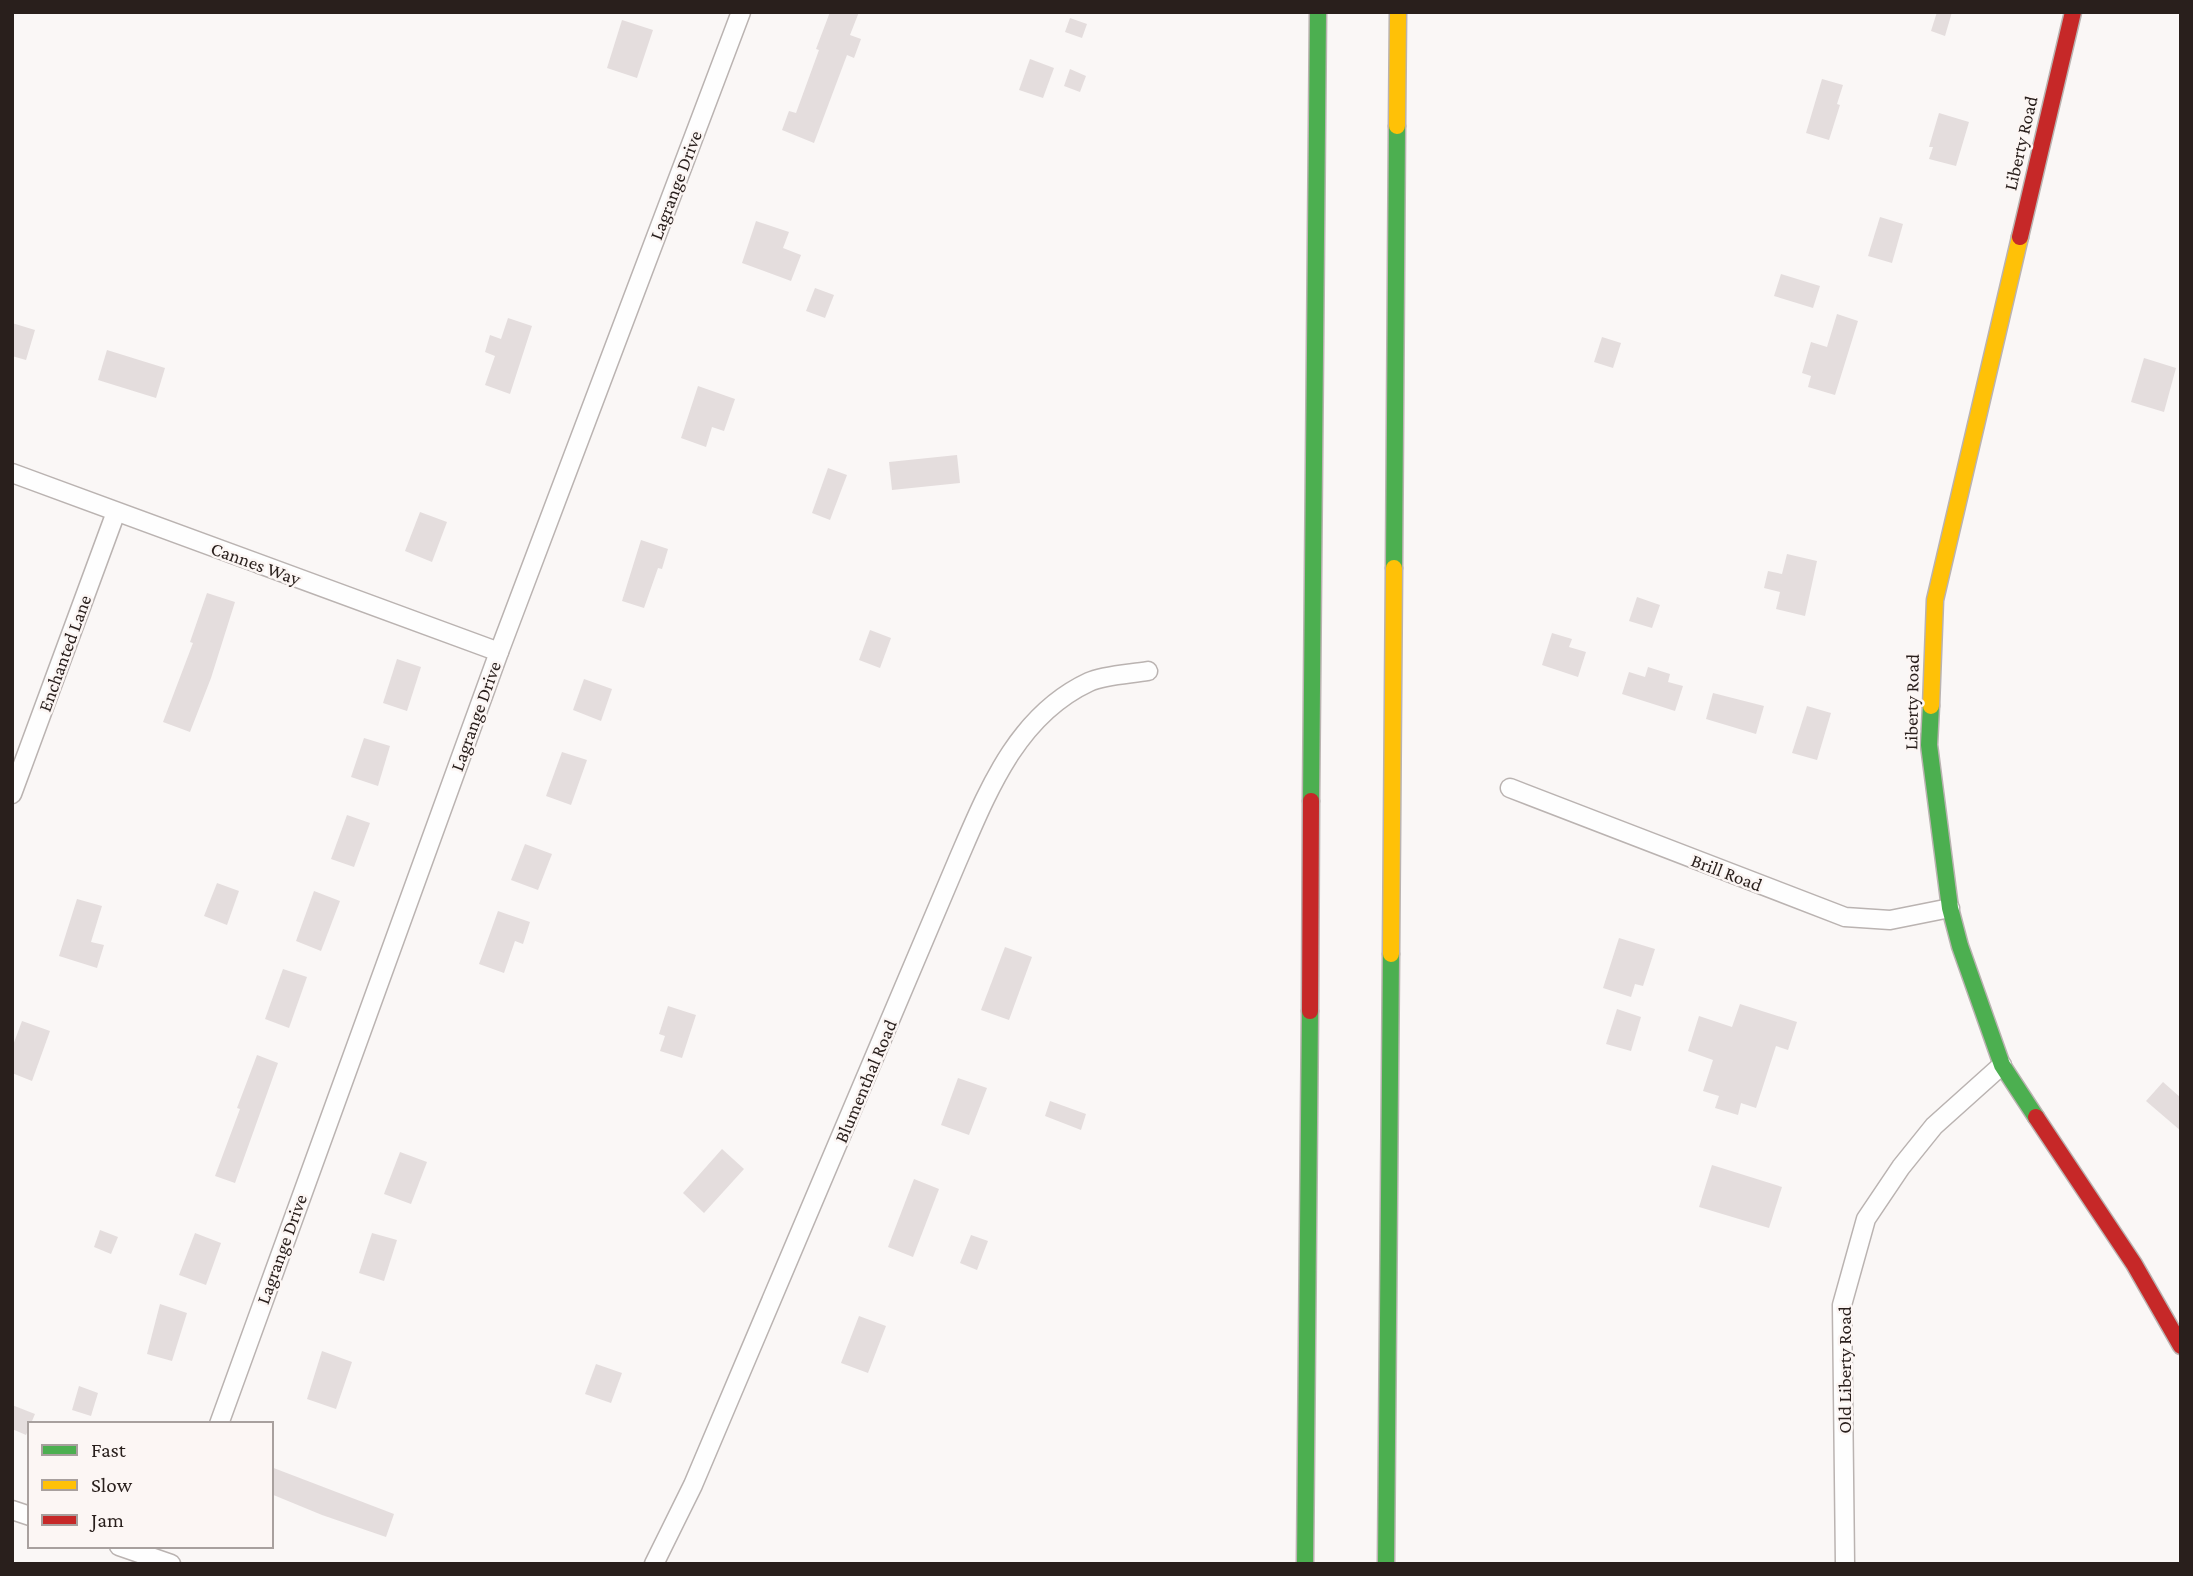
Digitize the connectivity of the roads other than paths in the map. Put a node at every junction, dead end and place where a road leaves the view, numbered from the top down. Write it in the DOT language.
graph roads {
  1 [pos="741,12"];
  2 [pos="1318,12"];
  3 [pos="1398,12"];
  4 [pos="2073,12"];
  5 [pos="12,473"];
  6 [pos="116,512"];
  7 [pos="499,652"];
  8 [pos="1147,671"];
  9 [pos="1510,788"];
  10 [pos="12,794"];
  11 [pos="1950,908"];
  12 [pos="2002,1065"];
  13 [pos="2181,1346"];
  14 [pos="220,1422"];
  15 [pos="126,1548"];
  16 [pos="170,1564"];
  17 [pos="654,1564"];
  18 [pos="1305,1564"];
  19 [pos="1386,1564"];
  20 [pos="1845,1564"];
  1 -- 7 [label="street, Lagrange Drive"];
  2 -- 18 [label="main road"];
  3 -- 19 [label="main road"];
  4 -- 11 [label="main road, Liberty Road"];
  5 -- 6 [label="street, Cannes Way"];
  6 -- 7 [label="street, Cannes Way"];
  6 -- 10 [label="street, Enchanted Lane"];
  7 -- 14 [label="street, Lagrange Drive"];
  8 -- 17 [label="street, Blumenthal Road"];
  9 -- 11 [label="street, Brill Road"];
  11 -- 12 [label="main road, Liberty Road"];
  12 -- 13 [label="main road, Liberty Road"];
  12 -- 20 [label="street, Old Liberty Road"];
  15 -- 16 [label="street"];
}
